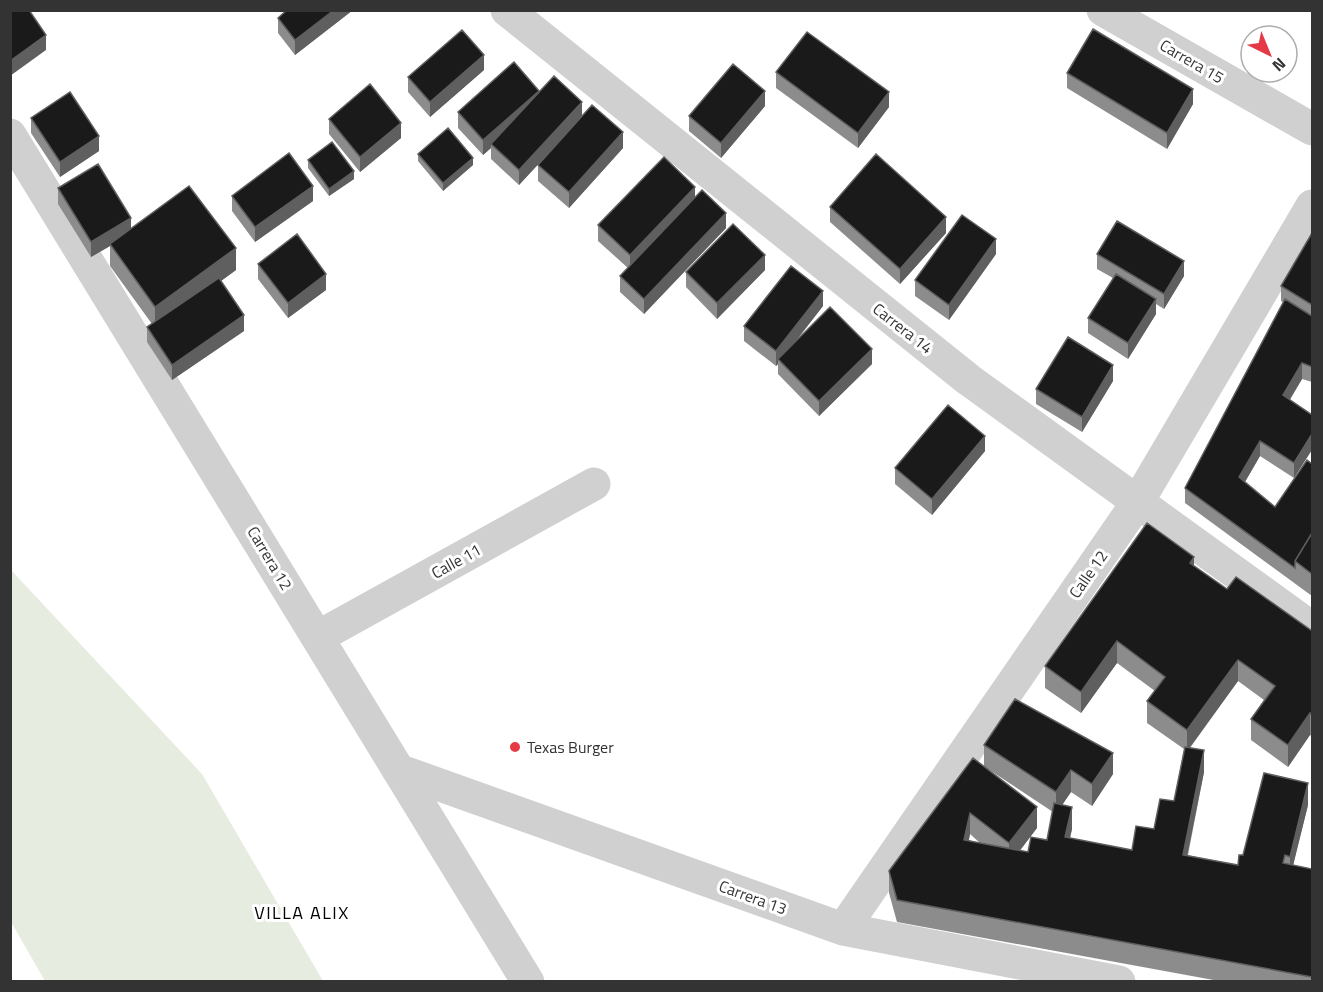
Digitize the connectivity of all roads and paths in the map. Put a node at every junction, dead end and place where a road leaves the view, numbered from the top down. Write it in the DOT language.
graph roads {
  1 [pos="507,10"];
  2 [pos="1103,10"];
  3 [pos="1312,129"];
  4 [pos="10,135"];
  5 [pos="1312,206"];
  6 [pos="594,484"];
  7 [pos="1137,503"];
  8 [pos="1312,628"];
  9 [pos="318,637"];
  10 [pos="398,770"];
  11 [pos="843,929"];
  12 [pos="528,981"];
  13 [pos="1119,981"];
  1 -- 7 [label="street, Carrera 14"];
  2 -- 3 [label="street, Carrera 15"];
  4 -- 9 [label="street, Carrera 12"];
  5 -- 7 [label="street, Calle 12"];
  6 -- 9 [label="street, Calle 11"];
  7 -- 8 [label="street, Carrera 14"];
  7 -- 11 [label="street, Calle 12"];
  9 -- 10 [label="street, Carrera 12"];
  10 -- 11 [label="street, Carrera 13"];
  10 -- 12 [label="street, Carrera 12"];
  11 -- 13 [label="street, Carrera 13"];
}
